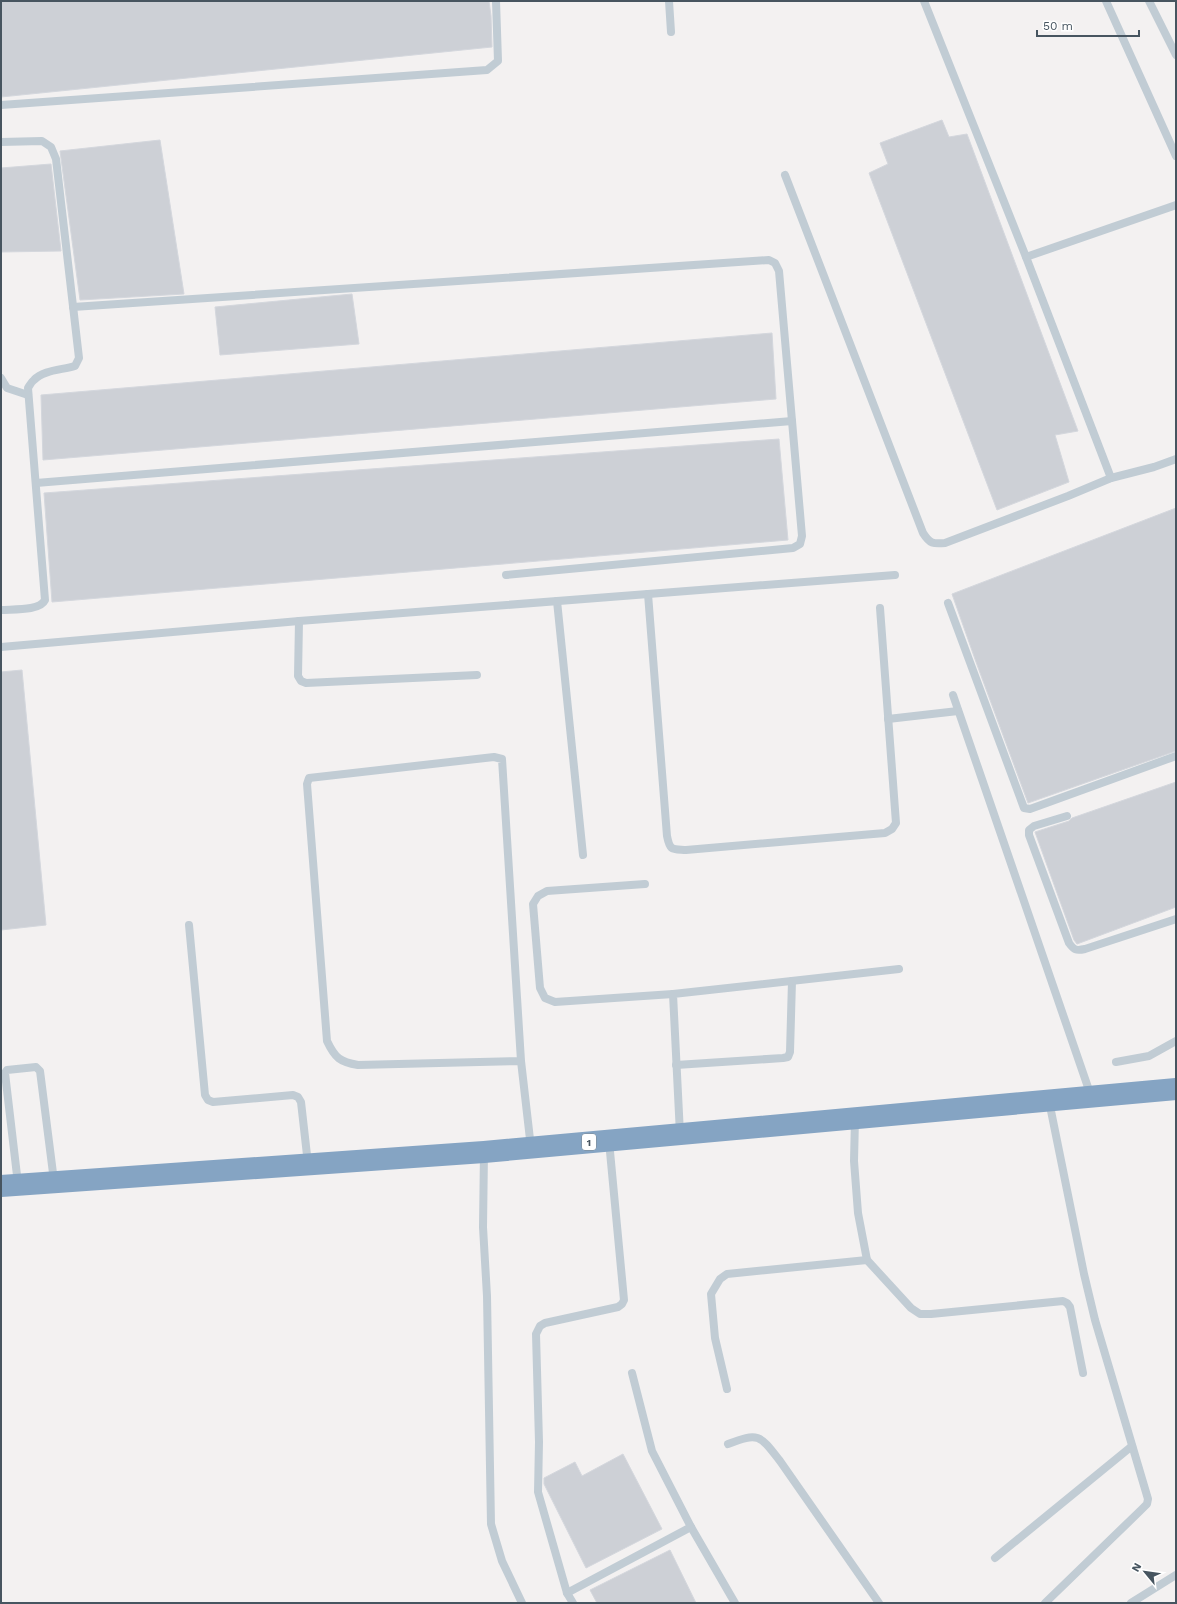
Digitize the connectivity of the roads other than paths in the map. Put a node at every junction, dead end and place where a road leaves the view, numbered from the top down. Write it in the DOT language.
graph roads {
  1 [pos="496,1"];
  2 [pos="669,1"];
  3 [pos="924,1"];
  4 [pos="1106,1"];
  5 [pos="1149,1"];
  6 [pos="671,32"];
  7 [pos="1176,55"];
  8 [pos="1,105"];
  9 [pos="1,142"];
  10 [pos="1176,156"];
  11 [pos="785,175"];
  12 [pos="1176,205"];
  13 [pos="1026,257"];
  14 [pos="73,307"];
  15 [pos="1,378"];
  16 [pos="28,395"];
  17 [pos="792,421"];
  18 [pos="1176,459"];
  19 [pos="1111,478"];
  20 [pos="36,483"];
  21 [pos="506,575"];
  22 [pos="895,575"];
  23 [pos="648,594"];
  24 [pos="557,601"];
  25 [pos="948,603"];
  26 [pos="880,608"];
  27 [pos="1,610"];
  28 [pos="299,621"];
  29 [pos="1,648"];
  30 [pos="477,675"];
  31 [pos="953,695"];
  32 [pos="958,711"];
  33 [pos="888,719"];
  34 [pos="1176,756"];
  35 [pos="1067,816"];
  36 [pos="583,856"];
  37 [pos="645,884"];
  38 [pos="1176,919"];
  39 [pos="189,925"];
  40 [pos="899,969"];
  41 [pos="792,981"];
  42 [pos="673,994"];
  43 [pos="1176,1041"];
  44 [pos="521,1061"];
  45 [pos="1116,1062"];
  46 [pos="676,1065"];
  47 [pos="1176,1089"];
  48 [pos="1091,1096"];
  49 [pos="1049,1100"];
  50 [pos="855,1117"];
  51 [pos="680,1134"];
  52 [pos="609,1140"];
  53 [pos="531,1148"];
  54 [pos="484,1152"];
  55 [pos="308,1165"];
  56 [pos="54,1183"];
  57 [pos="10,1186"];
  58 [pos="867,1260"];
  59 [pos="632,1373"];
  60 [pos="1084,1373"];
  61 [pos="727,1389"];
  62 [pos="728,1444"];
  63 [pos="1132,1446"];
  64 [pos="691,1527"];
  65 [pos="995,1558"];
  66 [pos="1176,1575"];
  67 [pos="567,1593"];
  68 [pos="522,1603"];
  69 [pos="573,1603"];
  70 [pos="735,1603"];
  71 [pos="879,1603"];
  72 [pos="1045,1603"];
  73 [pos="1131,1603"];
  1 -- 8 [label="lane"];
  2 -- 6 [label="lane"];
  3 -- 13 [label="lane"];
  4 -- 10 [label="lane"];
  5 -- 7 [label="lane"];
  9 -- 14 [label="lane"];
  11 -- 19 [label="lane"];
  12 -- 13 [label="lane"];
  13 -- 19 [label="lane"];
  14 -- 16 [label="lane"];
  14 -- 17 [label="lane"];
  15 -- 16 [label="lane"];
  16 -- 20 [label="lane"];
  17 -- 20 [label="lane"];
  17 -- 21 [label="lane"];
  18 -- 19 [label="lane"];
  20 -- 27 [label="lane"];
  22 -- 23 [label="lane"];
  23 -- 24 [label="lane"];
  23 -- 33 [label="lane"];
  24 -- 28 [label="lane"];
  24 -- 36 [label="lane"];
  25 -- 34 [label="lane"];
  26 -- 33 [label="lane"];
  28 -- 29 [label="lane"];
  28 -- 30 [label="lane"];
  31 -- 32 [label="lane"];
  32 -- 33 [label="lane"];
  32 -- 48 [label="lane"];
  35 -- 38 [label="lane"];
  37 -- 42 [label="lane"];
  39 -- 55 [label="lane"];
  40 -- 41 [label="lane"];
  41 -- 42 [label="lane"];
  41 -- 46 [label="lane"];
  42 -- 46 [label="lane"];
  43 -- 45 [label="lane"];
  44 -- 44 [label="lane"];
  44 -- 53 [label="lane"];
  46 -- 51 [label="lane"];
  47 -- 48 [label="highway, 1"];
  48 -- 49 [label="highway, 1"];
  49 -- 50 [label="highway, 1"];
  49 -- 63 [label="lane"];
  50 -- 51 [label="highway, 1"];
  50 -- 58 [label="lane"];
  51 -- 52 [label="highway, 1"];
  52 -- 53 [label="highway, 1"];
  52 -- 67 [label="lane"];
  53 -- 54 [label="highway, 1"];
  54 -- 55 [label="highway, 1"];
  54 -- 68 [label="lane"];
  55 -- 56 [label="highway, 1"];
  56 -- 57 [label="highway, 1"];
  56 -- 57 [label="lane"];
  58 -- 60 [label="lane"];
  58 -- 61 [label="lane"];
  59 -- 64 [label="lane"];
  62 -- 71 [label="lane"];
  63 -- 65 [label="lane"];
  63 -- 72 [label="lane"];
  64 -- 67 [label="lane"];
  64 -- 70 [label="lane"];
  66 -- 73 [label="lane"];
  67 -- 69 [label="lane"];
}
